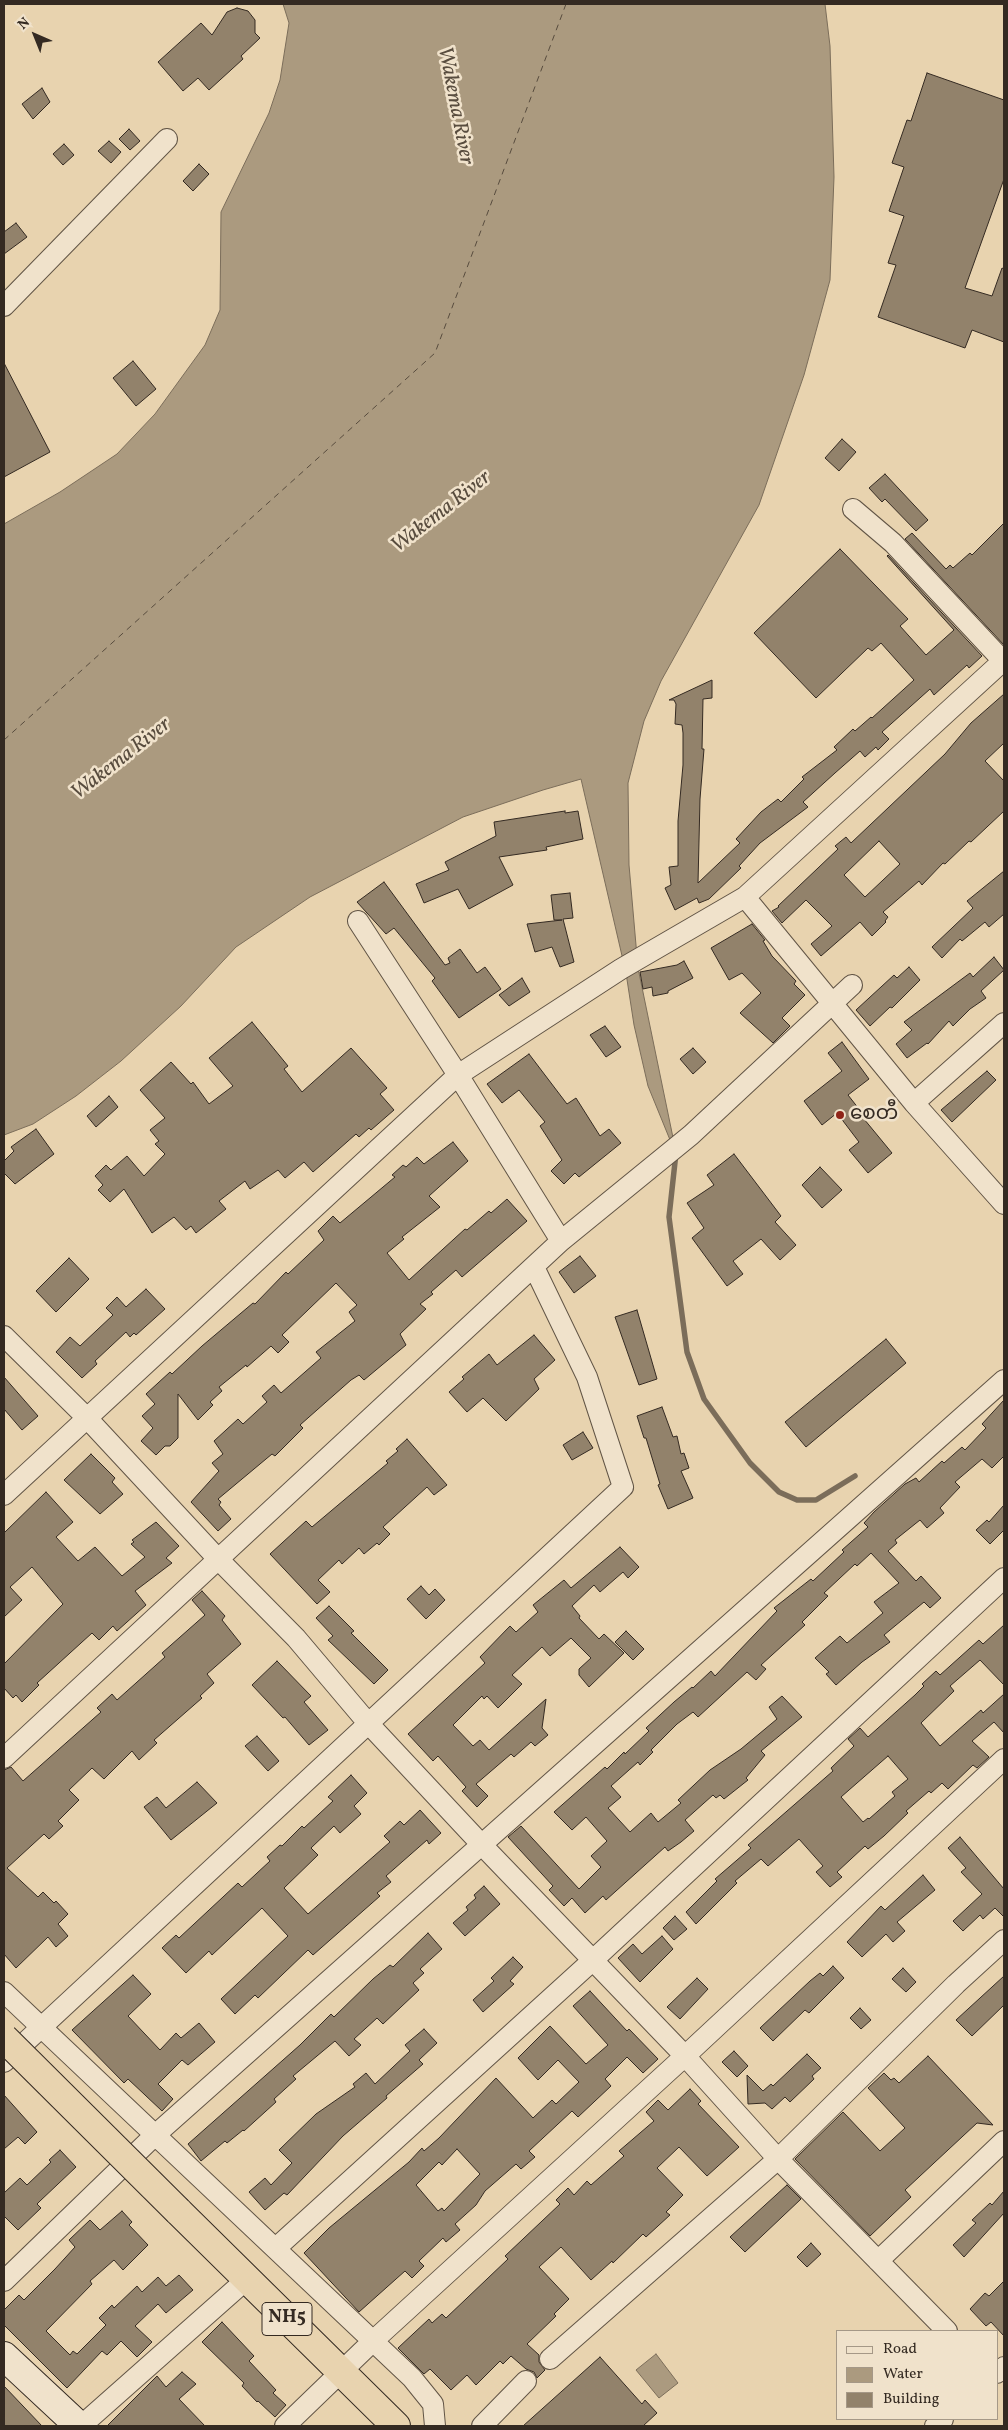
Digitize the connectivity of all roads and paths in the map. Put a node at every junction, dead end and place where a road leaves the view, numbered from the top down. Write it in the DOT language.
graph roads {
  1 [pos="167,139"];
  2 [pos="4,306"];
  3 [pos="853,509"];
  4 [pos="1004,661"];
  5 [pos="745,897"];
  6 [pos="358,921"];
  7 [pos="852,985"];
  8 [pos="833,1004"];
  9 [pos="1004,1023"];
  10 [pos="458,1075"];
  11 [pos="914,1103"];
  12 [pos="1004,1204"];
  13 [pos="561,1241"];
  14 [pos="534,1267"];
  15 [pos="4,1336"];
  16 [pos="1004,1380"];
  17 [pos="86,1417"];
  18 [pos="4,1495"];
  19 [pos="218,1559"];
  20 [pos="1004,1578"];
  21 [pos="367,1722"];
  22 [pos="4,1758"];
  23 [pos="1004,1759"];
  24 [pos="481,1844"];
  25 [pos="1004,1940"];
  26 [pos="592,1961"];
  27 [pos="4,1992"];
  28 [pos="39,2027"];
  29 [pos="4,2038"];
  30 [pos="685,2056"];
  31 [pos="4,2062"];
  32 [pos="154,2136"];
  33 [pos="1004,2141"];
  34 [pos="778,2158"];
  35 [pos="276,2248"];
  36 [pos="878,2261"];
  37 [pos="247,2278"];
  38 [pos="4,2281"];
  39 [pos="946,2330"];
  40 [pos="373,2341"];
  41 [pos="4,2356"];
  42 [pos="550,2359"];
  43 [pos="340,2373"];
  44 [pos="526,2380"];
  45 [pos="80,2426"];
  46 [pos="284,2426"];
  47 [pos="396,2426"];
  48 [pos="435,2426"];
  49 [pos="482,2426"];
  1 -- 2 [label="street"];
  3 -- 4 [label="street"];
  4 -- 5 [label="street"];
  5 -- 8 [label="street"];
  5 -- 10 [label="street"];
  6 -- 10 [label="street"];
  7 -- 8 [label="street"];
  8 -- 11 [label="street"];
  8 -- 13 [label="street"];
  9 -- 11 [label="street"];
  10 -- 13 [label="street"];
  10 -- 17 [label="street"];
  11 -- 12 [label="street"];
  13 -- 14 [label="street"];
  14 -- 19 [label="street"];
  14 -- 21 [label="street"];
  15 -- 17 [label="street"];
  16 -- 24 [label="street"];
  17 -- 18 [label="street"];
  17 -- 19 [label="street"];
  19 -- 21 [label="street"];
  19 -- 22 [label="street"];
  20 -- 26 [label="street"];
  21 -- 24 [label="street"];
  21 -- 28 [label="street"];
  23 -- 30 [label="street"];
  24 -- 26 [label="street"];
  24 -- 32 [label="street"];
  25 -- 34 [label="street"];
  26 -- 30 [label="street"];
  26 -- 35 [label="street"];
  27 -- 28 [label="street"];
  28 -- 31 [label="street"];
  28 -- 32 [label="street"];
  29 -- 37 [label="highway, NH5, bridge"];
  30 -- 34 [label="street"];
  30 -- 40 [label="street"];
  32 -- 35 [label="street"];
  32 -- 38 [label="street"];
  33 -- 36 [label="street"];
  34 -- 36 [label="street"];
  34 -- 42 [label="street"];
  35 -- 40 [label="street"];
  36 -- 39 [label="street"];
  37 -- 43 [label="highway, NH5"];
  37 -- 45 [label="street"];
  40 -- 43 [label="street"];
  40 -- 48 [label="street"];
  41 -- 45 [label="street"];
  43 -- 46 [label="street"];
  43 -- 47 [label="highway, NH5"];
  44 -- 49 [label="street"];
}
